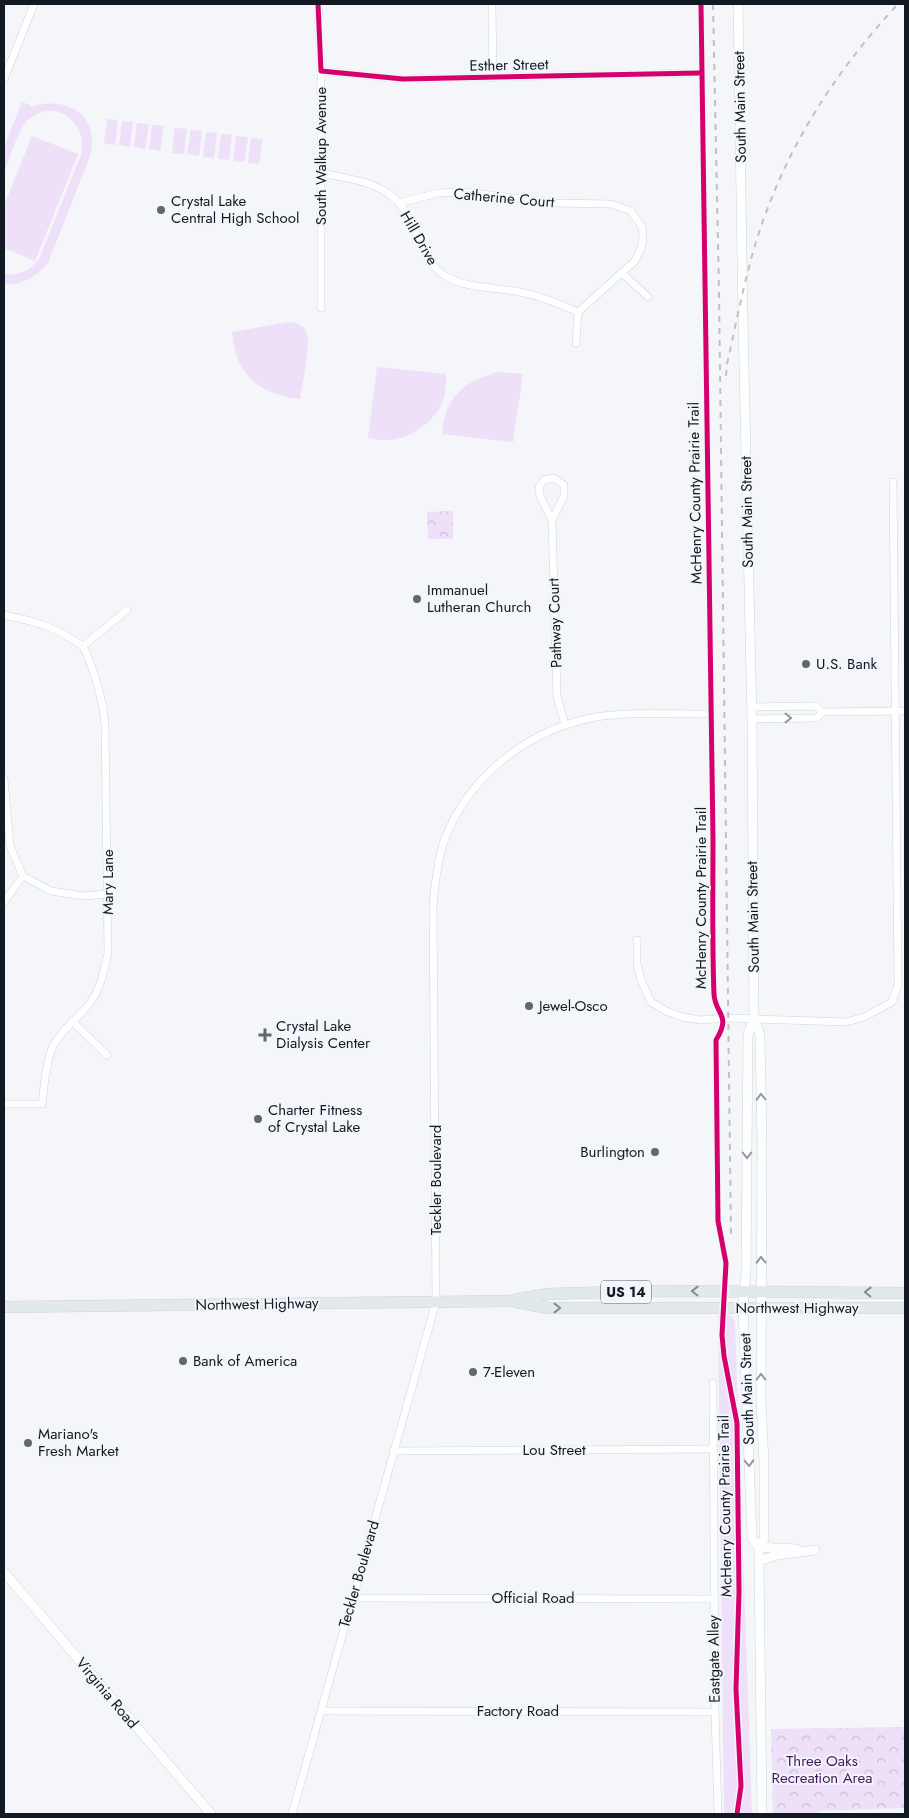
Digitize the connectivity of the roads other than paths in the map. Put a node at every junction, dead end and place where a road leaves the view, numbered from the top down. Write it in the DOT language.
graph roads {
  1 [pos="34,4"];
  2 [pos="318,4"];
  3 [pos="492,4"];
  4 [pos="738,4"];
  5 [pos="321,71"];
  6 [pos="699,73"];
  7 [pos="493,78"];
  8 [pos="4,80"];
  9 [pos="321,173"];
  10 [pos="399,203"];
  11 [pos="622,273"];
  12 [pos="648,297"];
  13 [pos="321,308"];
  14 [pos="578,312"];
  15 [pos="576,342"];
  16 [pos="893,482"];
  17 [pos="552,520"];
  18 [pos="127,610"];
  19 [pos="4,615"];
  20 [pos="83,646"];
  21 [pos="751,707"];
  22 [pos="894,710"];
  23 [pos="905,711"];
  24 [pos="822,712"];
  25 [pos="705,714"];
  26 [pos="752,719"];
  27 [pos="565,725"];
  28 [pos="4,779"];
  29 [pos="23,876"];
  30 [pos="108,894"];
  31 [pos="4,902"];
  32 [pos="637,940"];
  33 [pos="754,1020"];
  34 [pos="72,1021"];
  35 [pos="107,1055"];
  36 [pos="4,1104"];
  37 [pos="744,1292"];
  38 [pos="762,1292"];
  39 [pos="905,1292"];
  40 [pos="509,1301"];
  41 [pos="436,1302"];
  42 [pos="4,1307"];
  43 [pos="743,1308"];
  44 [pos="761,1308"];
  45 [pos="904,1308"];
  46 [pos="713,1383"];
  47 [pos="714,1449"];
  48 [pos="394,1452"];
  49 [pos="759,1546"];
  50 [pos="759,1561"];
  51 [pos="4,1572"];
  52 [pos="352,1598"];
  53 [pos="714,1599"];
  54 [pos="322,1711"];
  55 [pos="715,1712"];
  56 [pos="210,1814"];
  57 [pos="292,1814"];
  58 [pos="718,1814"];
  59 [pos="762,1814"];
  1 -- 8 [label="street"];
  2 -- 5 [label="street, South Walkup Avenue"];
  3 -- 7 [label="street"];
  4 -- 21 [label="street, South Main Street"];
  5 -- 7 [label="street, Esther Street"];
  5 -- 9 [label="street, South Walkup Avenue"];
  6 -- 7 [label="street, Esther Street"];
  9 -- 10 [label="street, Hill Drive"];
  9 -- 13 [label="street, South Walkup Avenue"];
  10 -- 11 [label="street, Catherine Court"];
  10 -- 14 [label="street, Hill Drive"];
  11 -- 12 [label="street"];
  11 -- 14 [label="street"];
  14 -- 15 [label="street"];
  16 -- 22 [label="street"];
  17 -- 17 [label="street, Pathway Court"];
  17 -- 27 [label="street, Pathway Court"];
  18 -- 20 [label="street"];
  19 -- 20 [label="street"];
  20 -- 30 [label="street, Mary Lane"];
  21 -- 24 [label="street"];
  21 -- 26 [label="street, South Main Street"];
  22 -- 23 [label="street"];
  22 -- 24 [label="street"];
  22 -- 33 [label="street"];
  26 -- 24 [label="street, one-way"];
  25 -- 27 [label="street, Teckler Boulevard"];
  26 -- 33 [label="street, South Main Street"];
  27 -- 41 [label="street, Teckler Boulevard"];
  28 -- 29 [label="street"];
  29 -- 30 [label="street"];
  29 -- 31 [label="street"];
  30 -- 34 [label="street, Mary Lane"];
  32 -- 33 [label="street"];
  33 -- 37 [label="street, South Main Street, one-way"];
  38 -- 33 [label="street, South Main Street, one-way"];
  34 -- 35 [label="street"];
  34 -- 36 [label="street, Mary Lane"];
  37 -- 38 [label="main road, Northwest Highway / US 14"];
  37 -- 40 [label="main road, Northwest Highway / US 14, one-way"];
  37 -- 43 [label="street, South Main Street"];
  39 -- 38 [label="main road, Northwest Highway / US 14, one-way"];
  38 -- 44 [label="street, South Main Street"];
  40 -- 41 [label="main road, Northwest Highway / US 14"];
  40 -- 43 [label="main road, Northwest Highway / US 14, one-way"];
  41 -- 42 [label="main road, Northwest Highway / US 14"];
  41 -- 48 [label="street, Teckler Boulevard"];
  43 -- 44 [label="main road, Northwest Highway / US 14"];
  43 -- 49 [label="street, South Main Street, one-way"];
  44 -- 45 [label="main road, Northwest Highway / US 14"];
  49 -- 44 [label="street, South Main Street, one-way"];
  46 -- 47 [label="street, Eastgate Alley"];
  47 -- 48 [label="street, Lou Street"];
  47 -- 53 [label="street, Eastgate Alley"];
  48 -- 52 [label="street, Teckler Boulevard"];
  49 -- 50 [label="street, South Main Street"];
  49 -- 50 [label="street"];
  50 -- 59 [label="street, South Main Street"];
  51 -- 56 [label="street, Virginia Road"];
  52 -- 53 [label="street, Official Road"];
  52 -- 54 [label="street, Teckler Boulevard"];
  53 -- 55 [label="street, Eastgate Alley"];
  54 -- 55 [label="street, Factory Road"];
  54 -- 57 [label="street, Teckler Boulevard"];
  55 -- 58 [label="street, Eastgate Alley"];
}
